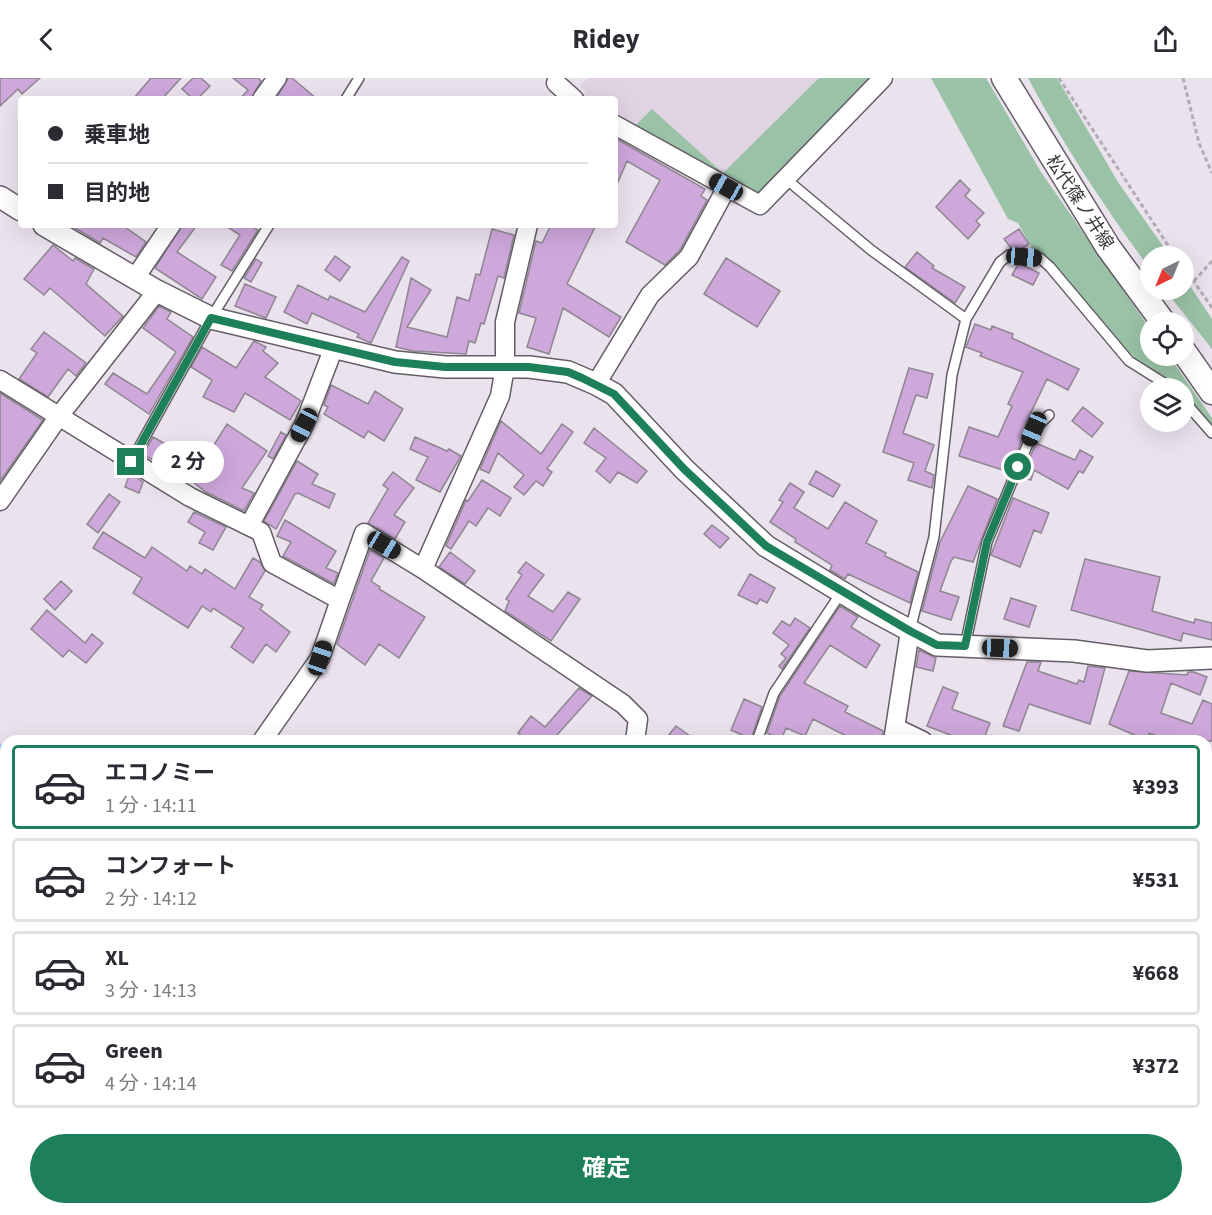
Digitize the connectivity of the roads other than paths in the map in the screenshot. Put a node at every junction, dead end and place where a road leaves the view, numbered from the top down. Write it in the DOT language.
graph roads {
  1 [pos="277,78"];
  2 [pos="359,78"];
  3 [pos="883,78"];
  4 [pos="1004,78"];
  5 [pos="552,80"];
  6 [pos="264,96"];
  7 [pos="348,96"];
  8 [pos="571,96"];
  9 [pos="618,127"];
  10 [pos="786,179"];
  11 [pos="727,187"];
  12 [pos="0,197"];
  13 [pos="18,208"];
  14 [pos="49,228"];
  15 [pos="169,228"];
  16 [pos="267,228"];
  17 [pos="527,228"];
  18 [pos="135,278"];
  19 [pos="157,291"];
  20 [pos="1155,312"];
  21 [pos="211,318"];
  22 [pos="966,320"];
  23 [pos="334,347"];
  24 [pos="1194,366"];
  25 [pos="505,368"];
  26 [pos="1156,378"];
  27 [pos="0,380"];
  28 [pos="596,384"];
  29 [pos="1212,392"];
  30 [pos="1194,412"];
  31 [pos="1049,415"];
  32 [pos="59,416"];
  33 [pos="1212,433"];
  34 [pos="131,462"];
  35 [pos="0,501"];
  36 [pos="249,526"];
  37 [pos="423,569"];
  38 [pos="842,592"];
  39 [pos="340,600"];
  40 [pos="910,631"];
  41 [pos="965,646"];
  42 [pos="1212,658"];
  43 [pos="895,734"];
  44 [pos="266,735"];
  45 [pos="636,735"];
  46 [pos="759,735"];
  1 -- 6 [label="street"];
  2 -- 7 [label="lane"];
  3 -- 10 [label="street"];
  4 -- 20 [label="main road, 松代篠ノ井線"];
  5 -- 8 [label="street"];
  9 -- 11 [label="street"];
  10 -- 11 [label="street"];
  10 -- 22 [label="lane"];
  11 -- 28 [label="street"];
  12 -- 13 [label="street"];
  14 -- 18 [label="street"];
  15 -- 18 [label="street"];
  16 -- 21 [label="lane"];
  17 -- 25 [label="street"];
  18 -- 19 [label="street"];
  19 -- 21 [label="street"];
  19 -- 32 [label="street"];
  21 -- 23 [label="street"];
  21 -- 34 [label="lane"];
  22 -- 26 [label="lane"];
  22 -- 40 [label="lane"];
  23 -- 25 [label="street"];
  23 -- 36 [label="street"];
  24 -- 29 [label="main road"];
  25 -- 28 [label="street"];
  25 -- 37 [label="street"];
  27 -- 32 [label="street"];
  28 -- 38 [label="street"];
  30 -- 33 [label="lane"];
  31 -- 41 [label="lane"];
  32 -- 34 [label="street"];
  32 -- 35 [label="street"];
  34 -- 36 [label="street"];
  36 -- 39 [label="street"];
  37 -- 39 [label="street"];
  37 -- 45 [label="street"];
  38 -- 40 [label="street"];
  38 -- 46 [label="lane"];
  39 -- 44 [label="street"];
  40 -- 41 [label="street"];
  40 -- 43 [label="street"];
  41 -- 42 [label="street"];
}
